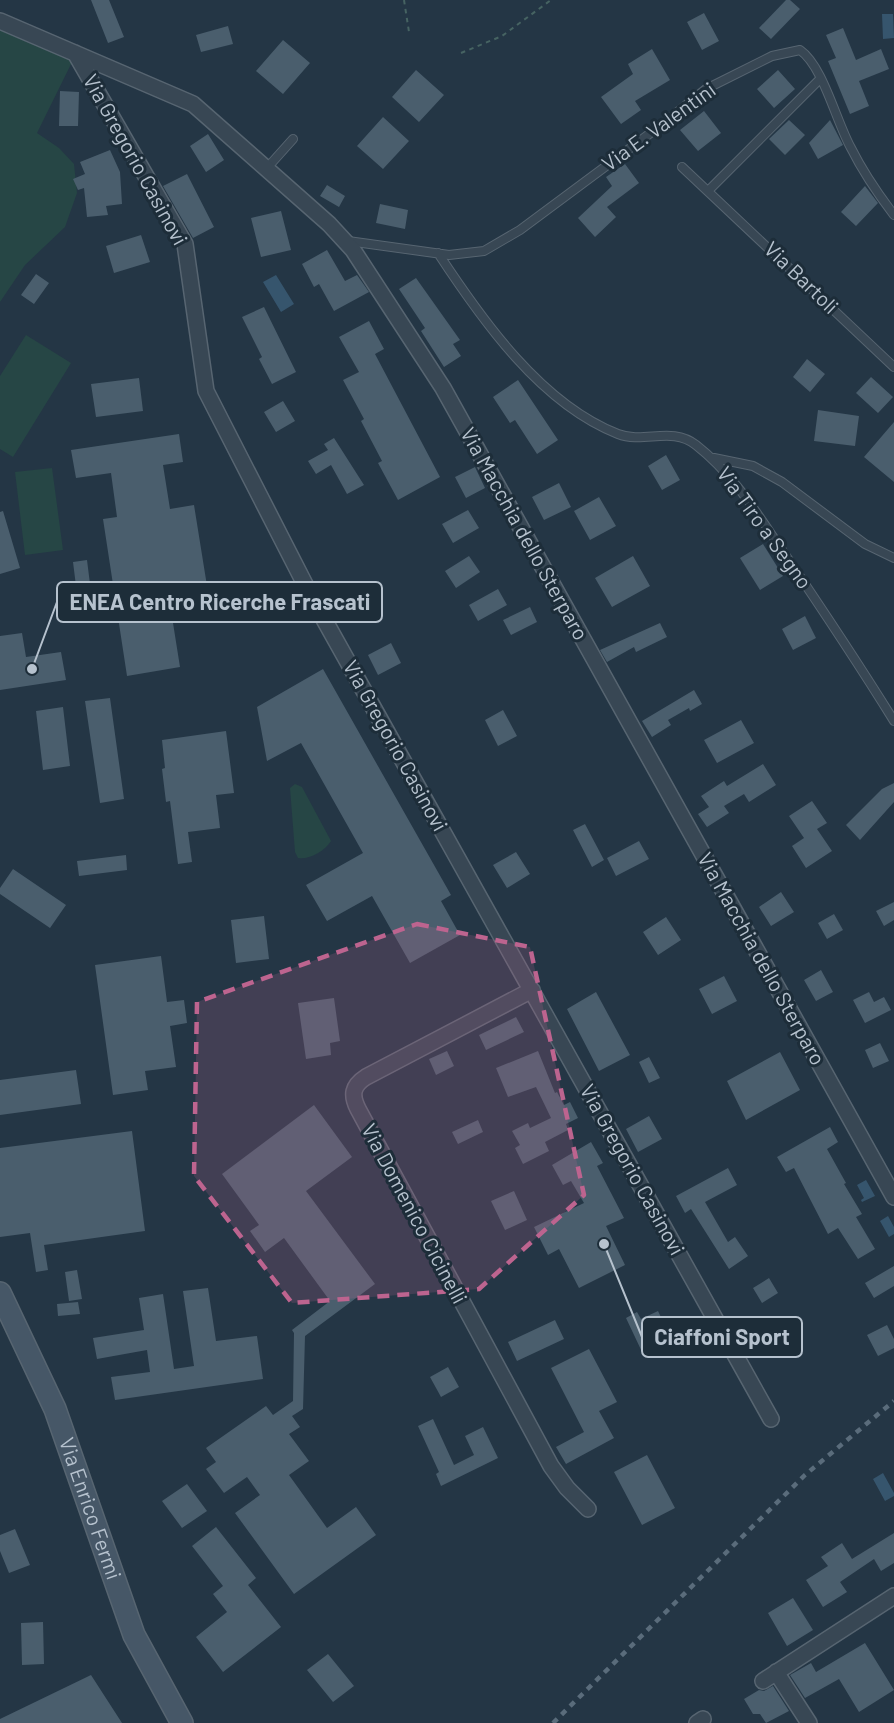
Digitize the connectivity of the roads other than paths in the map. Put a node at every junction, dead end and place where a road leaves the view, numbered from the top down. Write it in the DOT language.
graph roads {
  1 [pos="0,21"];
  2 [pos="75,53"];
  3 [pos="820,79"];
  4 [pos="293,139"];
  5 [pos="682,167"];
  6 [pos="267,168"];
  7 [pos="708,191"];
  8 [pos="894,214"];
  9 [pos="346,241"];
  10 [pos="438,253"];
  11 [pos="894,367"];
  12 [pos="711,458"];
  13 [pos="894,558"];
  14 [pos="894,721"];
  15 [pos="532,990"];
  16 [pos="894,1197"];
  17 [pos="0,1293"];
  18 [pos="771,1419"];
  19 [pos="588,1509"];
  20 [pos="894,1596"];
  21 [pos="776,1672"];
  22 [pos="763,1681"];
  23 [pos="182,1723"];
  24 [pos="809,1723"];
  1 -- 2 [label="street, Via Macchia dello Sterparo"];
  2 -- 6 [label="street, Via Macchia dello Sterparo"];
  2 -- 15 [label="street, Via Gregorio Casinovi"];
  3 -- 7 [label="lane"];
  3 -- 8 [label="lane, Via E. Valentini"];
  3 -- 10 [label="lane, Via E. Valentini"];
  4 -- 6 [label="lane"];
  5 -- 7 [label="lane, Via Bartoli"];
  6 -- 9 [label="street, Via Macchia dello Sterparo"];
  7 -- 11 [label="lane, Via Bartoli"];
  9 -- 10 [label="lane, Via E. Valentini"];
  9 -- 16 [label="street, Via Macchia dello Sterparo"];
  10 -- 12 [label="lane, Via Tiro a Segno"];
  12 -- 13 [label="lane"];
  12 -- 14 [label="lane, Via Tiro a Segno"];
  15 -- 18 [label="street, Via Gregorio Casinovi"];
  15 -- 19 [label="street, Via Domenico Cicinelli"];
  17 -- 23 [label="street, Via Enrico Fermi"];
  20 -- 21 [label="street"];
  21 -- 22 [label="street"];
  21 -- 24 [label="street"];
}
